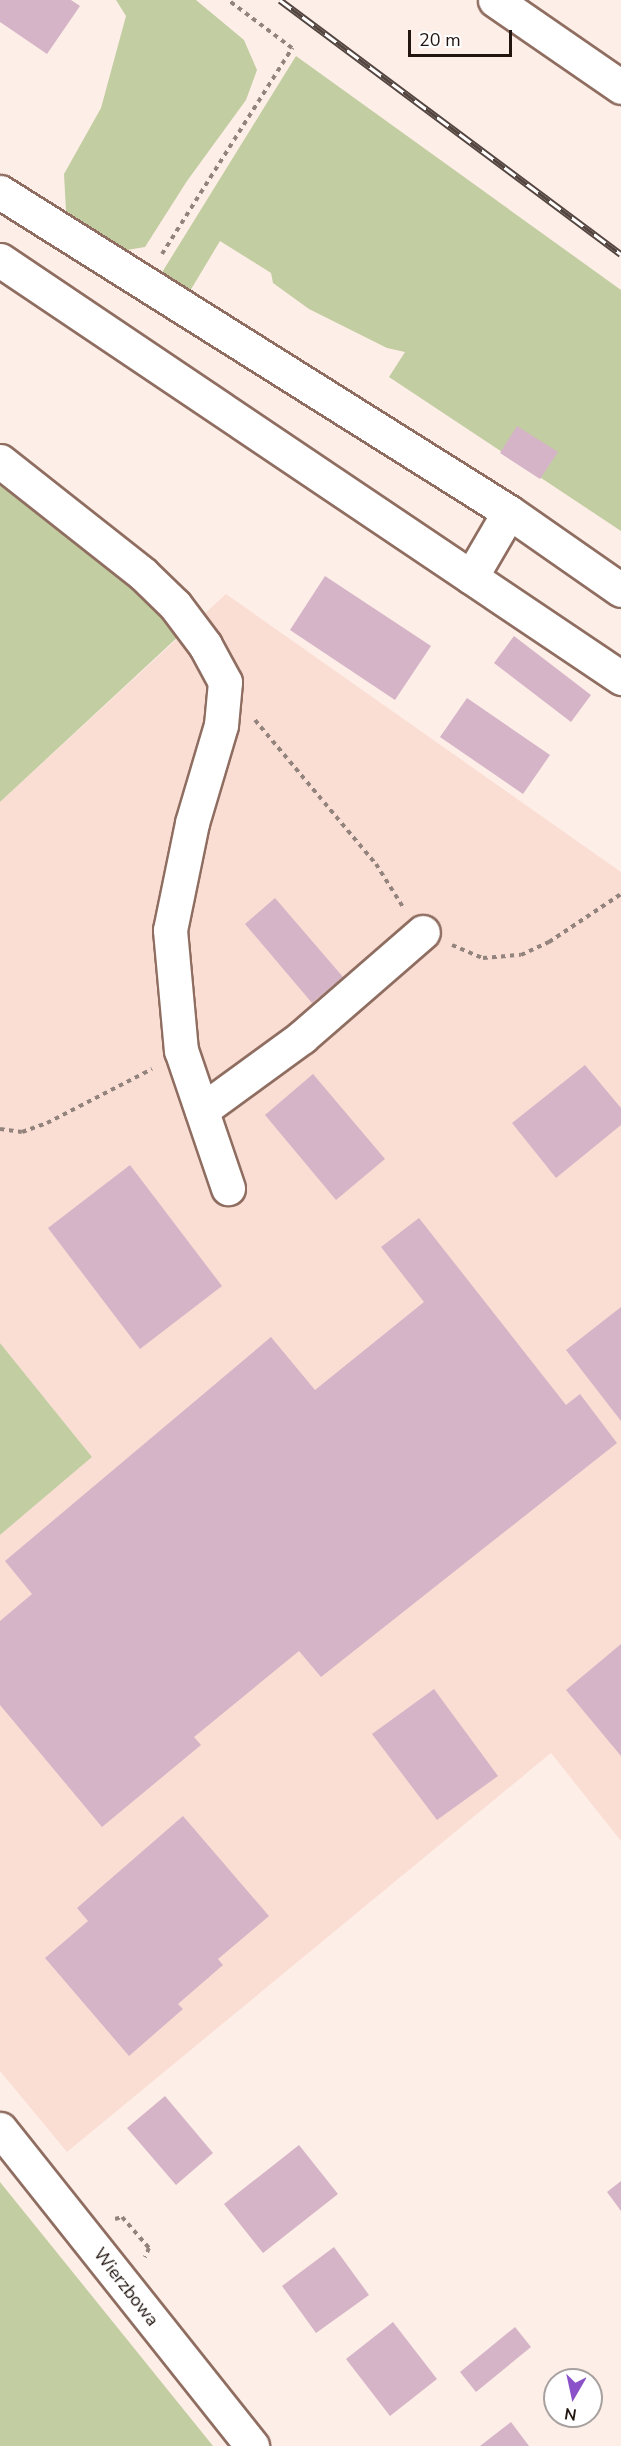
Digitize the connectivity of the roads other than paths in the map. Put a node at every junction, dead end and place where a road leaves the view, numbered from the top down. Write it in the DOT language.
graph roads {
  1 [pos="495,0"];
  2 [pos="621,87"];
  3 [pos="0,192"];
  4 [pos="0,260"];
  5 [pos="0,461"];
  6 [pos="509,512"];
  7 [pos="471,577"];
  8 [pos="621,590"];
  9 [pos="621,678"];
  10 [pos="423,932"];
  11 [pos="202,1110"];
  12 [pos="228,1188"];
  13 [pos="0,2129"];
  14 [pos="252,2446"];
  1 -- 2 [label="street"];
  3 -- 6 [label="street"];
  4 -- 7 [label="street"];
  5 -- 11 [label="street"];
  6 -- 7 [label="street"];
  6 -- 8 [label="street"];
  7 -- 9 [label="street"];
  10 -- 11 [label="street"];
  11 -- 12 [label="street"];
  13 -- 14 [label="street, Wierzbowa"];
}
